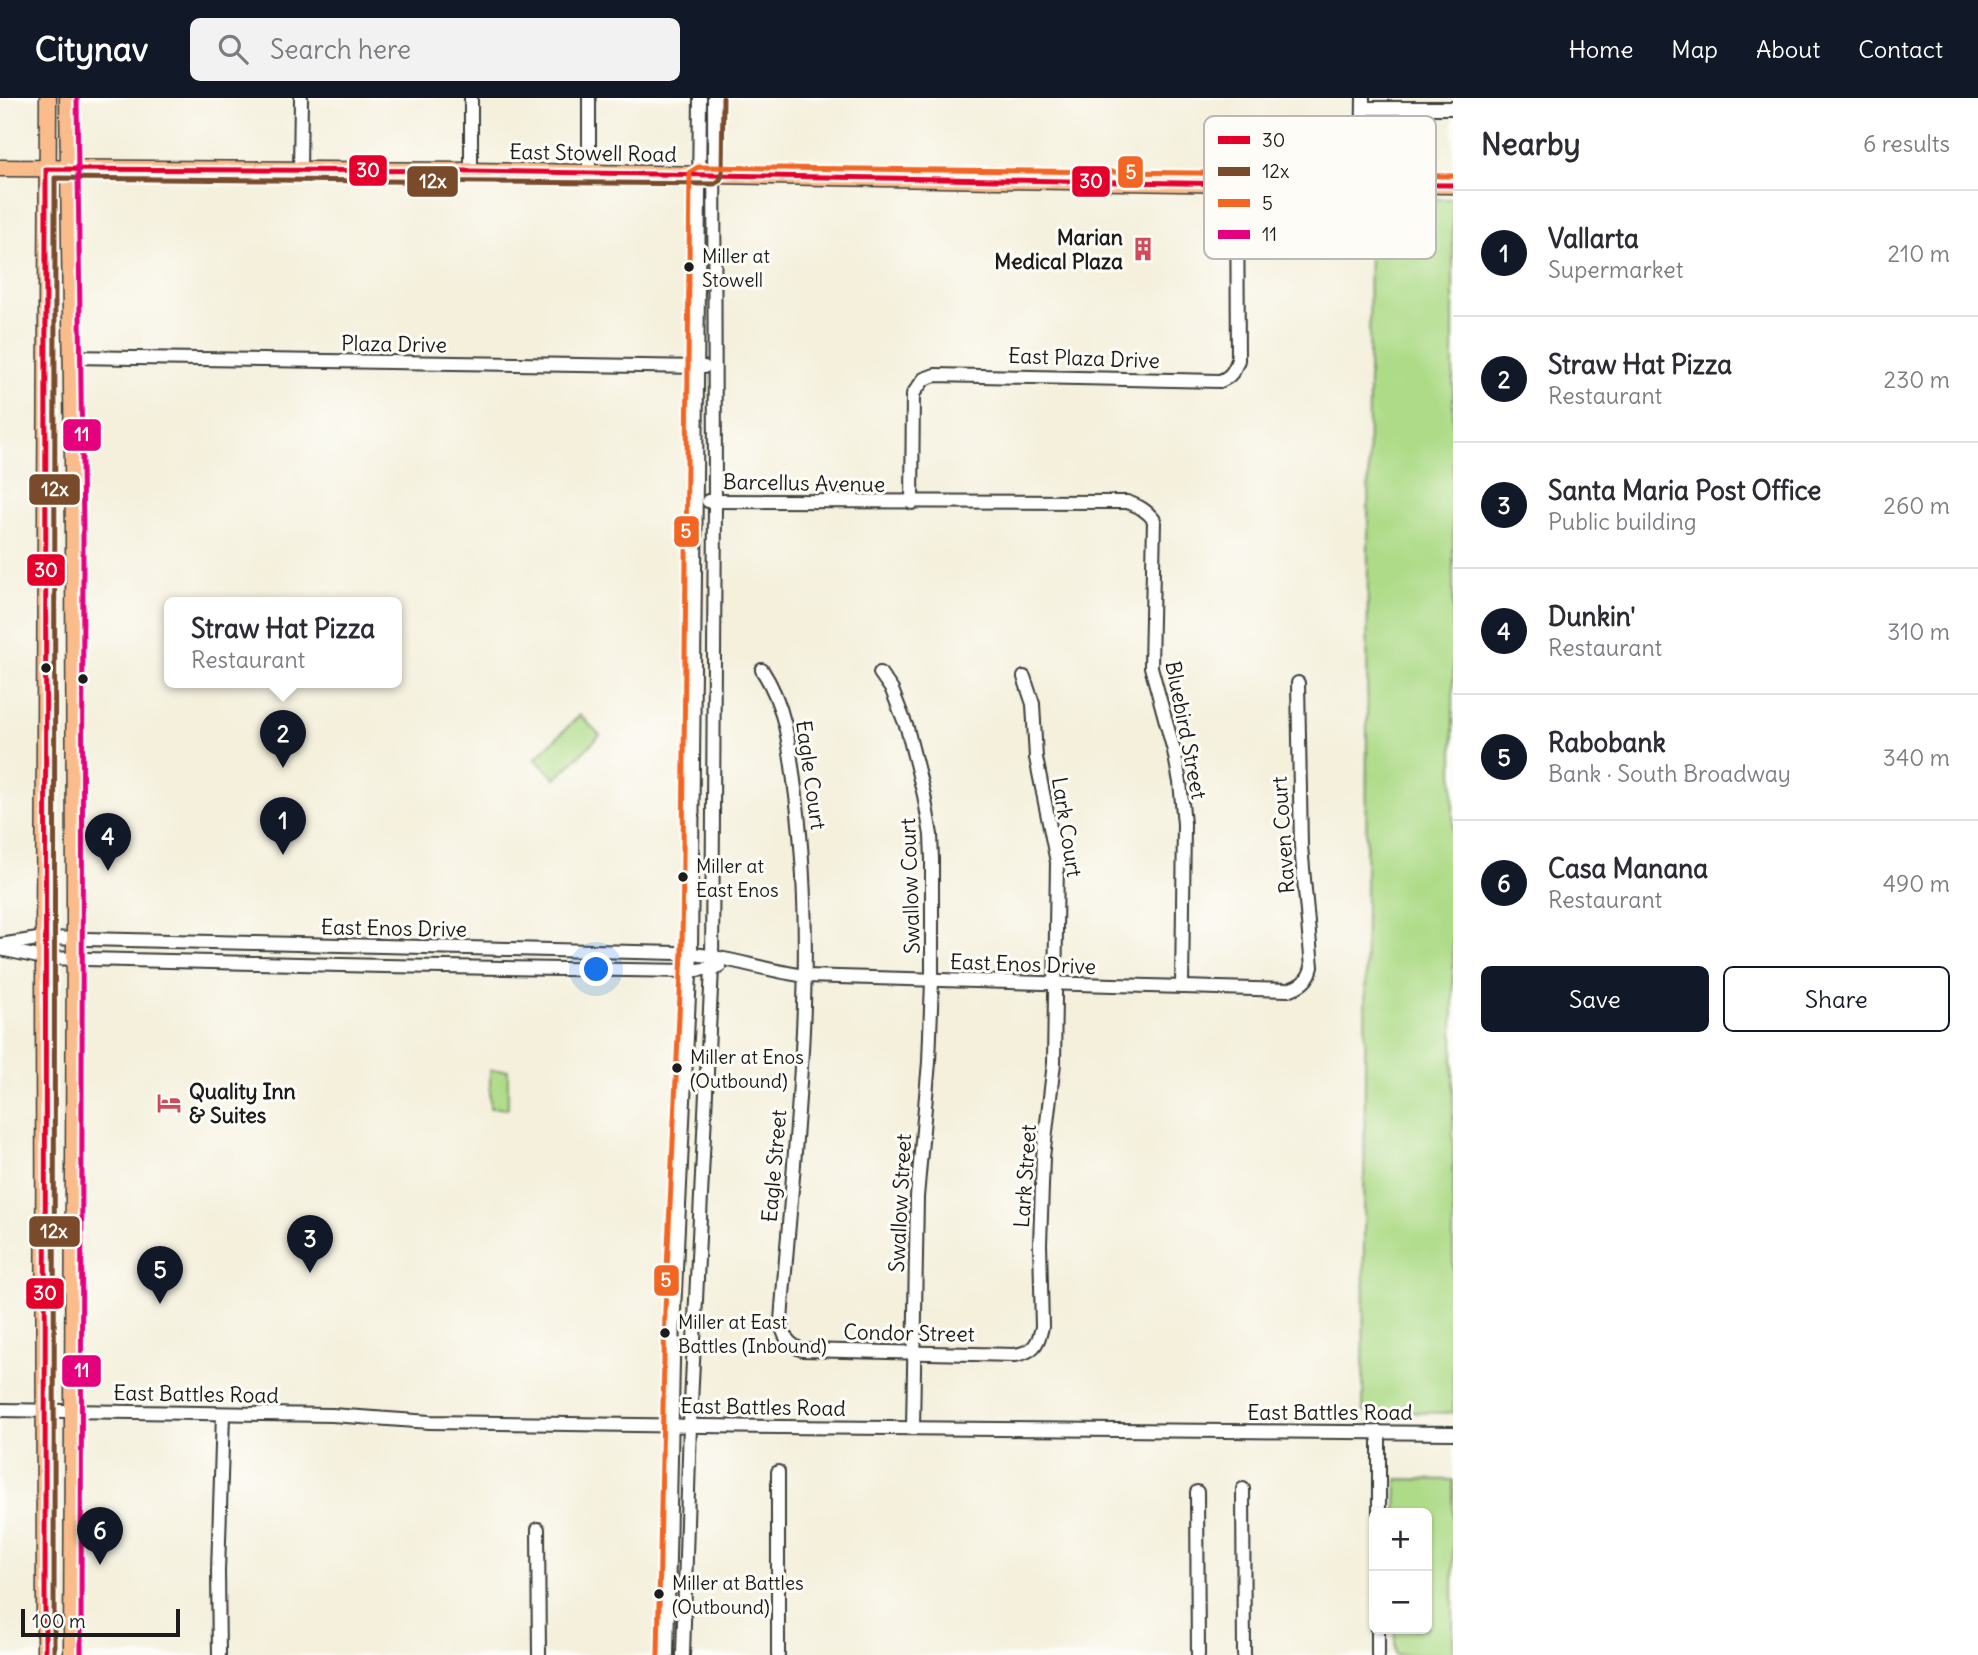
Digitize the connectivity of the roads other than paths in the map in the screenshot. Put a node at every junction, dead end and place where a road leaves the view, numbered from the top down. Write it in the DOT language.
graph roads {
  1 [pos="48,98"];
  2 [pos="68,98"];
  3 [pos="302,98"];
  4 [pos="471,98"];
  5 [pos="589,98"];
  6 [pos="700,98"];
  7 [pos="713,98"];
  8 [pos="1363,103"];
  9 [pos="1453,108"];
  10 [pos="0,168"];
  11 [pos="46,169"];
  12 [pos="68,170"];
  13 [pos="300,171"];
  14 [pos="471,171"];
  15 [pos="589,173"];
  16 [pos="705,176"];
  17 [pos="1204,184"];
  18 [pos="1237,259"];
  19 [pos="71,357"];
  20 [pos="698,367"];
  21 [pos="715,368"];
  22 [pos="695,501"];
  23 [pos="715,501"];
  24 [pos="912,503"];
  25 [pos="762,670"];
  26 [pos="880,673"];
  27 [pos="1024,677"];
  28 [pos="1298,683"];
  29 [pos="44,938"];
  30 [pos="75,939"];
  31 [pos="0,947"];
  32 [pos="691,953"];
  33 [pos="44,958"];
  34 [pos="75,958"];
  35 [pos="712,962"];
  36 [pos="690,971"];
  37 [pos="805,976"];
  38 [pos="932,981"];
  39 [pos="1304,982"];
  40 [pos="1057,985"];
  41 [pos="1182,987"];
  42 [pos="802,1350"];
  43 [pos="914,1353"];
  44 [pos="1015,1355"];
  45 [pos="0,1410"];
  46 [pos="44,1411"];
  47 [pos="73,1412"];
  48 [pos="223,1414"];
  49 [pos="670,1424"];
  50 [pos="690,1424"];
  51 [pos="914,1428"];
  52 [pos="1380,1432"];
  53 [pos="1453,1433"];
  54 [pos="778,1472"];
  55 [pos="1243,1489"];
  56 [pos="1197,1492"];
  57 [pos="1379,1508"];
  58 [pos="538,1529"];
  59 [pos="1378,1634"];
  60 [pos="45,1655"];
  61 [pos="72,1655"];
  62 [pos="219,1655"];
  63 [pos="539,1655"];
  64 [pos="667,1655"];
  65 [pos="683,1655"];
  66 [pos="778,1655"];
  67 [pos="1198,1655"];
  68 [pos="1244,1655"];
  69 [pos="1378,1655"];
  1 -- 11 [label="main road"];
  2 -- 12 [label="main road"];
  3 -- 13 [label="street"];
  4 -- 14 [label="street"];
  5 -- 15 [label="street"];
  6 -- 16 [label="street"];
  7 -- 16 [label="street"];
  8 -- 9 [label="street"];
  10 -- 11 [label="main road, East Stowell Road"];
  11 -- 12 [label="main road, East Stowell Road"];
  11 -- 29 [label="main road"];
  12 -- 13 [label="main road, East Stowell Road"];
  12 -- 19 [label="main road"];
  13 -- 14 [label="main road, East Stowell Road"];
  14 -- 15 [label="main road, East Stowell Road"];
  15 -- 16 [label="main road, East Stowell Road"];
  16 -- 17 [label="main road, East Stowell Road"];
  16 -- 20 [label="street"];
  16 -- 21 [label="street"];
  18 -- 24 [label="street, East Plaza Drive"];
  19 -- 20 [label="street, Plaza Drive"];
  19 -- 30 [label="main road"];
  20 -- 21 [label="street, Plaza Drive"];
  20 -- 22 [label="street"];
  21 -- 23 [label="street"];
  22 -- 23 [label="street, Barcellus Avenue"];
  22 -- 32 [label="street"];
  23 -- 24 [label="street, Barcellus Avenue"];
  23 -- 35 [label="street"];
  24 -- 41 [label="street, Bluebird Street"];
  25 -- 37 [label="street, Eagle Court"];
  26 -- 38 [label="street, Swallow Court"];
  27 -- 40 [label="street, Lark Court"];
  28 -- 39 [label="street, Raven Court"];
  29 -- 30 [label="street, East Enos Drive"];
  29 -- 31 [label="street, East Enos Drive"];
  29 -- 33 [label="main road"];
  30 -- 32 [label="street, East Enos Drive"];
  30 -- 34 [label="main road"];
  31 -- 33 [label="street, East Enos Drive"];
  32 -- 35 [label="street, East Enos Drive"];
  32 -- 36 [label="street"];
  33 -- 34 [label="street, East Enos Drive"];
  33 -- 46 [label="main road"];
  34 -- 36 [label="street, East Enos Drive"];
  34 -- 47 [label="main road"];
  35 -- 36 [label="street, East Enos Drive"];
  35 -- 37 [label="street, East Enos Drive"];
  35 -- 50 [label="street"];
  36 -- 49 [label="street"];
  37 -- 38 [label="street, East Enos Drive"];
  37 -- 42 [label="street, Eagle Street"];
  38 -- 40 [label="street, East Enos Drive"];
  38 -- 43 [label="street, Swallow Street"];
  39 -- 41 [label="street, East Enos Drive"];
  40 -- 41 [label="street, East Enos Drive"];
  40 -- 44 [label="street, Lark Street"];
  42 -- 43 [label="street, Condor Street"];
  43 -- 44 [label="street, Condor Street"];
  43 -- 51 [label="street, Swallow Street"];
  45 -- 46 [label="street, East Battles Road"];
  46 -- 47 [label="street, East Battles Road"];
  46 -- 60 [label="main road"];
  47 -- 48 [label="street, East Battles Road"];
  47 -- 61 [label="main road"];
  48 -- 49 [label="street, East Battles Road"];
  48 -- 62 [label="street"];
  49 -- 50 [label="street, East Battles Road"];
  49 -- 64 [label="street"];
  50 -- 51 [label="street, East Battles Road"];
  50 -- 65 [label="street"];
  51 -- 52 [label="street, East Battles Road"];
  52 -- 53 [label="street, East Battles Road"];
  52 -- 57 [label="street"];
  54 -- 66 [label="street"];
  55 -- 68 [label="street"];
  56 -- 67 [label="street"];
  58 -- 63 [label="street"];
  59 -- 69 [label="street"];
}
